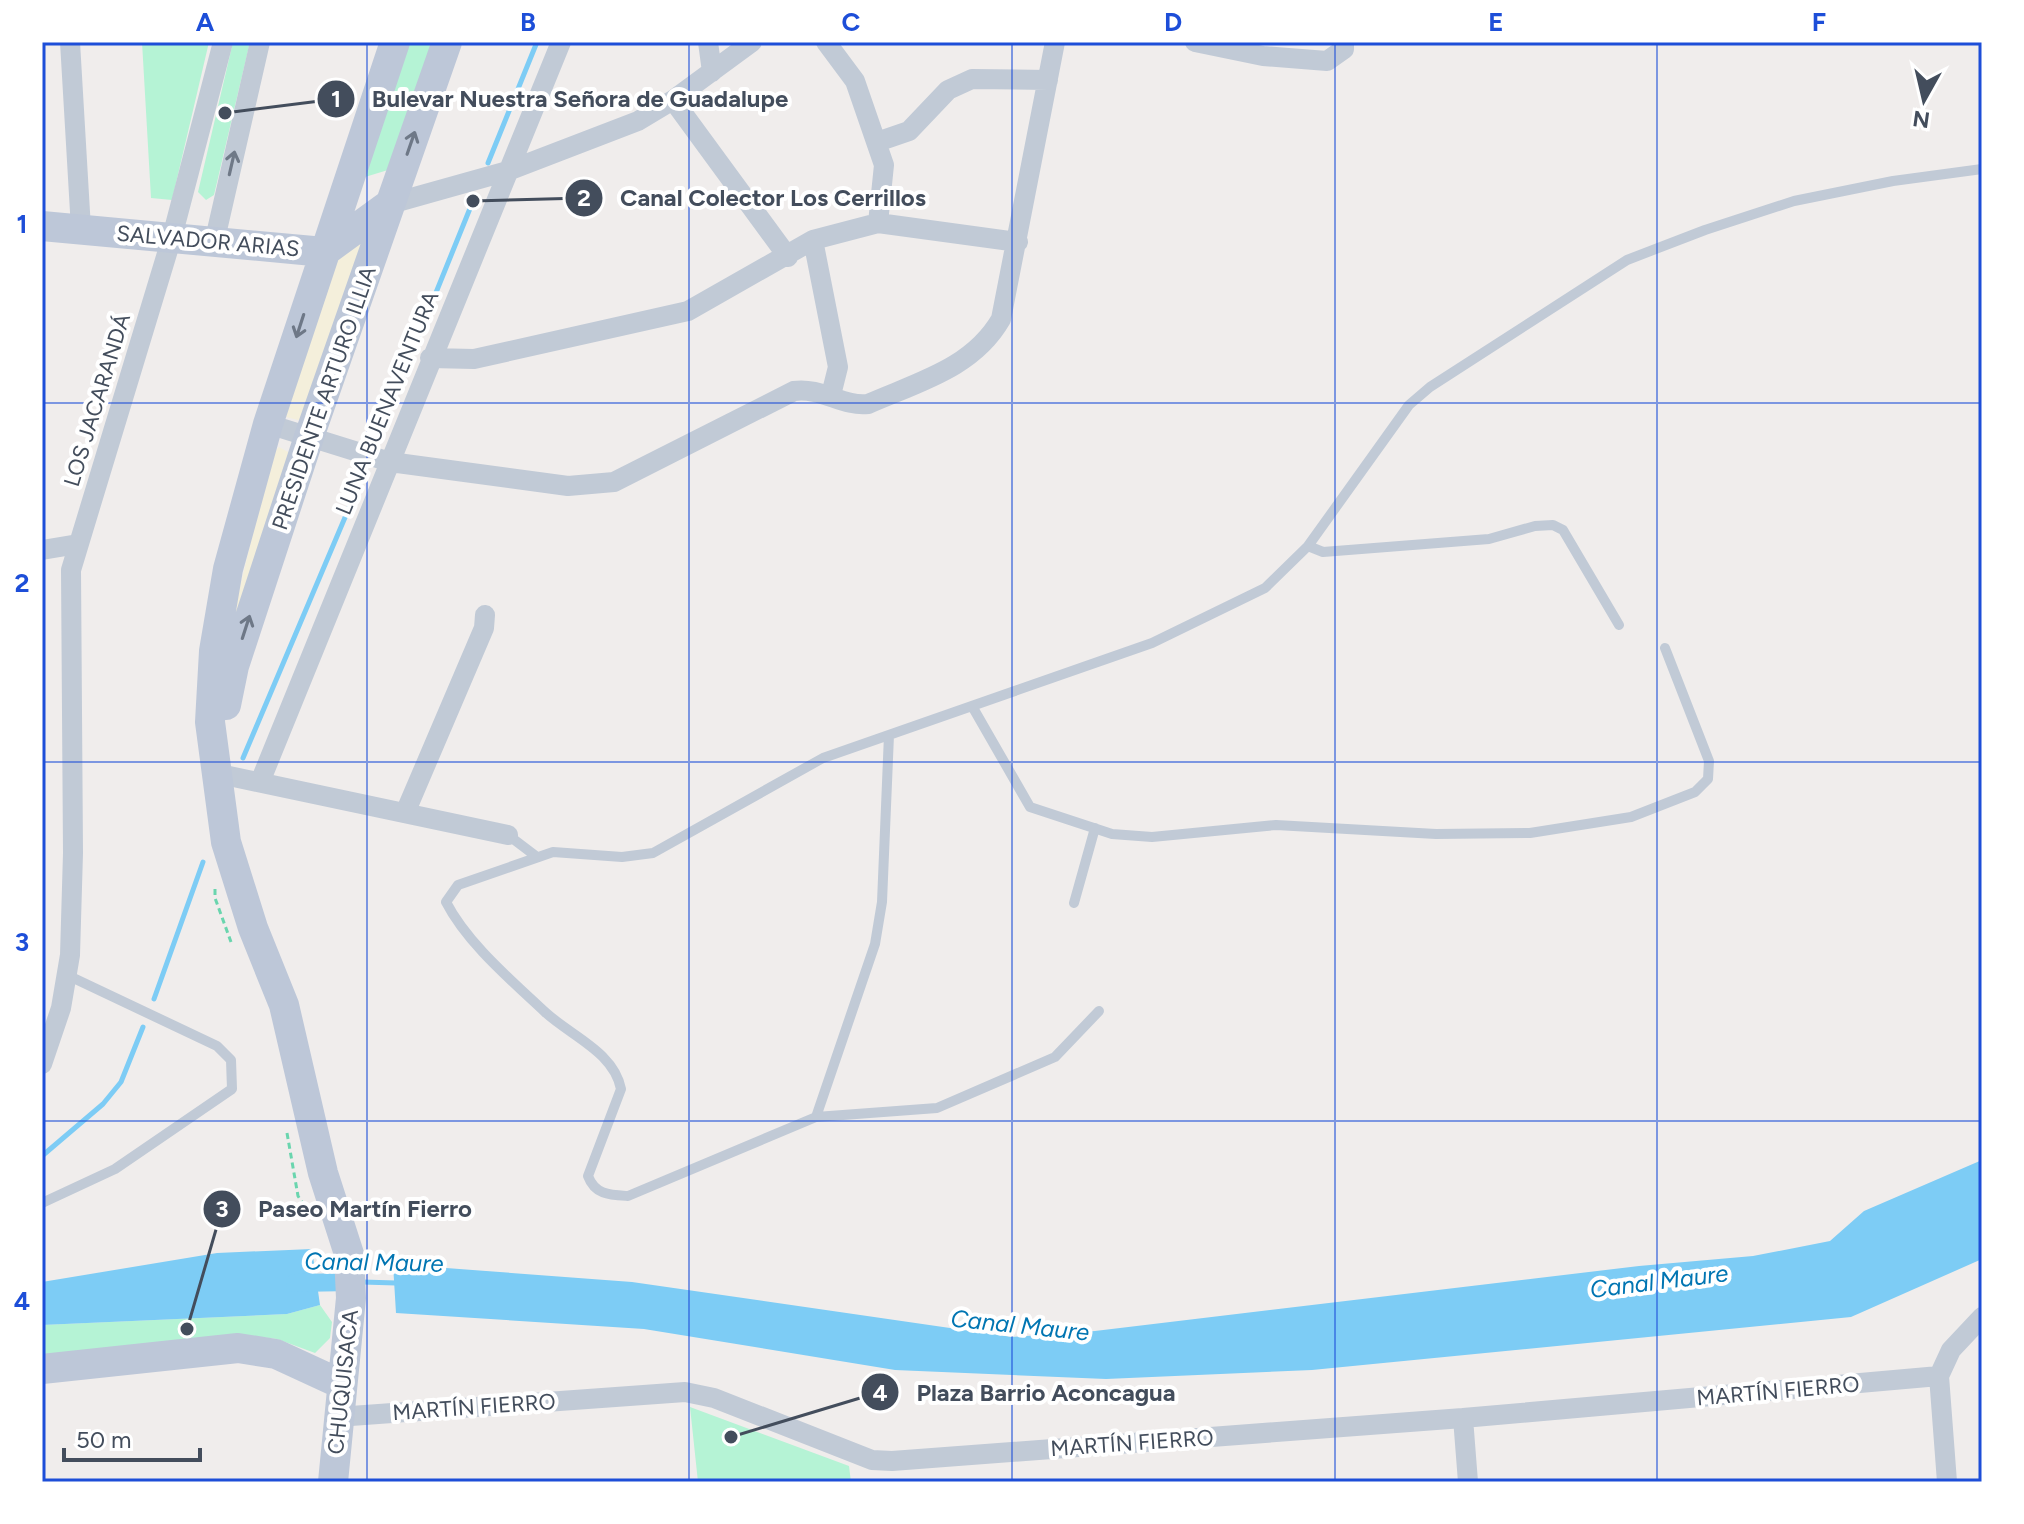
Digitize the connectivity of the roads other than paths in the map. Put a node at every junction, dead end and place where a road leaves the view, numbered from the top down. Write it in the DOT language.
graph roads {
  1 [pos="70,42"];
  2 [pos="223,42"];
  3 [pos="260,42"];
  4 [pos="395,42"];
  5 [pos="447,42"];
  6 [pos="561,42"];
  7 [pos="708,42"];
  8 [pos="752,42"];
  9 [pos="826,42"];
  10 [pos="1055,42"];
  11 [pos="1195,42"];
  12 [pos="1344,42"];
  13 [pos="1218,45"];
  14 [pos="712,72"];
  15 [pos="1048,80"];
  16 [pos="673,100"];
  17 [pos="877,142"];
  18 [pos="1982,169"];
  19 [pos="508,171"];
  20 [pos="349,175"];
  21 [pos="395,190"];
  22 [pos="878,223"];
  23 [pos="42,226"];
  24 [pos="81,229"];
  25 [pos="172,237"];
  26 [pos="215,239"];
  27 [pos="813,240"];
  28 [pos="1018,242"];
  29 [pos="324,252"];
  30 [pos="788,257"];
  31 [pos="430,358"];
  32 [pos="831,395"];
  33 [pos="268,424"];
  34 [pos="309,437"];
  35 [pos="390,462"];
  36 [pos="78,544"];
  37 [pos="1308,546"];
  38 [pos="42,550"];
  39 [pos="485,615"];
  40 [pos="1619,625"];
  41 [pos="1665,648"];
  42 [pos="972,706"];
  43 [pos="889,735"];
  44 [pos="214,765"];
  45 [pos="260,782"];
  46 [pos="405,813"];
  47 [pos="1095,828"];
  48 [pos="508,835"];
  49 [pos="537,857"];
  50 [pos="1074,903"];
  51 [pos="67,975"];
  52 [pos="1099,1011"];
  53 [pos="42,1064"];
  54 [pos="816,1117"];
  55 [pos="42,1203"];
  56 [pos="352,1282"];
  57 [pos="1982,1317"];
  58 [pos="42,1369"];
  59 [pos="1939,1376"];
  60 [pos="341,1384"];
  61 [pos="337,1417"];
  62 [pos="1463,1418"];
  63 [pos="872,1460"];
  64 [pos="333,1482"];
  65 [pos="875,1482"];
  66 [pos="1468,1482"];
  67 [pos="1947,1482"];
  1 -- 24 [label="street"];
  2 -- 25 [label="street, LOS JACARANDÁ"];
  26 -- 3 [label="street, one-way"];
  4 -- 20 [label="street, PRESIDENTE ARTURO ILLIA"];
  21 -- 5 [label="street, PRESIDENTE ARTURO ILLIA, one-way"];
  6 -- 19 [label="street, LUNA BUENAVENTURA"];
  7 -- 14 [label="street"];
  8 -- 14 [label="street, SALVADOR ARIAS"];
  9 -- 17 [label="street"];
  10 -- 15 [label="street"];
  11 -- 13 [label="street"];
  12 -- 13 [label="street"];
  14 -- 16 [label="street, SALVADOR ARIAS"];
  15 -- 17 [label="street"];
  15 -- 28 [label="street"];
  16 -- 19 [label="street, SALVADOR ARIAS"];
  16 -- 30 [label="street"];
  17 -- 22 [label="street"];
  18 -- 37 [label="lane"];
  19 -- 21 [label="street, SALVADOR ARIAS"];
  19 -- 31 [label="street, LUNA BUENAVENTURA"];
  20 -- 21 [label="street"];
  20 -- 29 [label="street, PRESIDENTE ARTURO ILLIA"];
  21 -- 29 [label="street, SALVADOR ARIAS"];
  21 -- 34 [label="street, PRESIDENTE ARTURO ILLIA"];
  22 -- 27 [label="street"];
  22 -- 28 [label="street"];
  23 -- 24 [label="street, SALVADOR ARIAS"];
  24 -- 25 [label="street, SALVADOR ARIAS"];
  25 -- 26 [label="street, SALVADOR ARIAS"];
  25 -- 36 [label="street, LOS JACARANDÁ"];
  26 -- 29 [label="street, SALVADOR ARIAS"];
  27 -- 30 [label="street"];
  27 -- 32 [label="street"];
  28 -- 32 [label="street"];
  29 -- 33 [label="street, PRESIDENTE ARTURO ILLIA, one-way"];
  30 -- 31 [label="street"];
  31 -- 35 [label="street, LUNA BUENAVENTURA"];
  32 -- 35 [label="street"];
  33 -- 34 [label="street"];
  33 -- 44 [label="street, PRESIDENTE ARTURO ILLIA"];
  34 -- 35 [label="street"];
  44 -- 34 [label="street, PRESIDENTE ARTURO ILLIA, one-way"];
  35 -- 45 [label="street, LUNA BUENAVENTURA"];
  36 -- 38 [label="street"];
  36 -- 51 [label="street, LOS JACARANDÁ"];
  37 -- 40 [label="lane"];
  37 -- 42 [label="lane"];
  39 -- 46 [label="street"];
  41 -- 47 [label="lane"];
  42 -- 43 [label="lane"];
  42 -- 47 [label="lane"];
  43 -- 49 [label="lane"];
  43 -- 54 [label="lane"];
  44 -- 45 [label="street"];
  44 -- 56 [label="street, PRESIDENTE ARTURO ILLIA"];
  45 -- 46 [label="street"];
  46 -- 48 [label="street"];
  47 -- 50 [label="lane"];
  48 -- 49 [label="lane"];
  49 -- 54 [label="lane"];
  51 -- 53 [label="street, LOS JACARANDÁ"];
  51 -- 55 [label="lane"];
  52 -- 54 [label="lane"];
  56 -- 60 [label="street, CHUQUISACA"];
  57 -- 59 [label="street"];
  58 -- 60 [label="street"];
  59 -- 62 [label="street, MARTÍN FIERRO"];
  59 -- 67 [label="street"];
  60 -- 61 [label="street, CHUQUISACA"];
  61 -- 63 [label="street, MARTÍN FIERRO"];
  61 -- 64 [label="street, CHUQUISACA"];
  62 -- 63 [label="street, MARTÍN FIERRO"];
  62 -- 66 [label="street"];
  63 -- 65 [label="street"];
}
